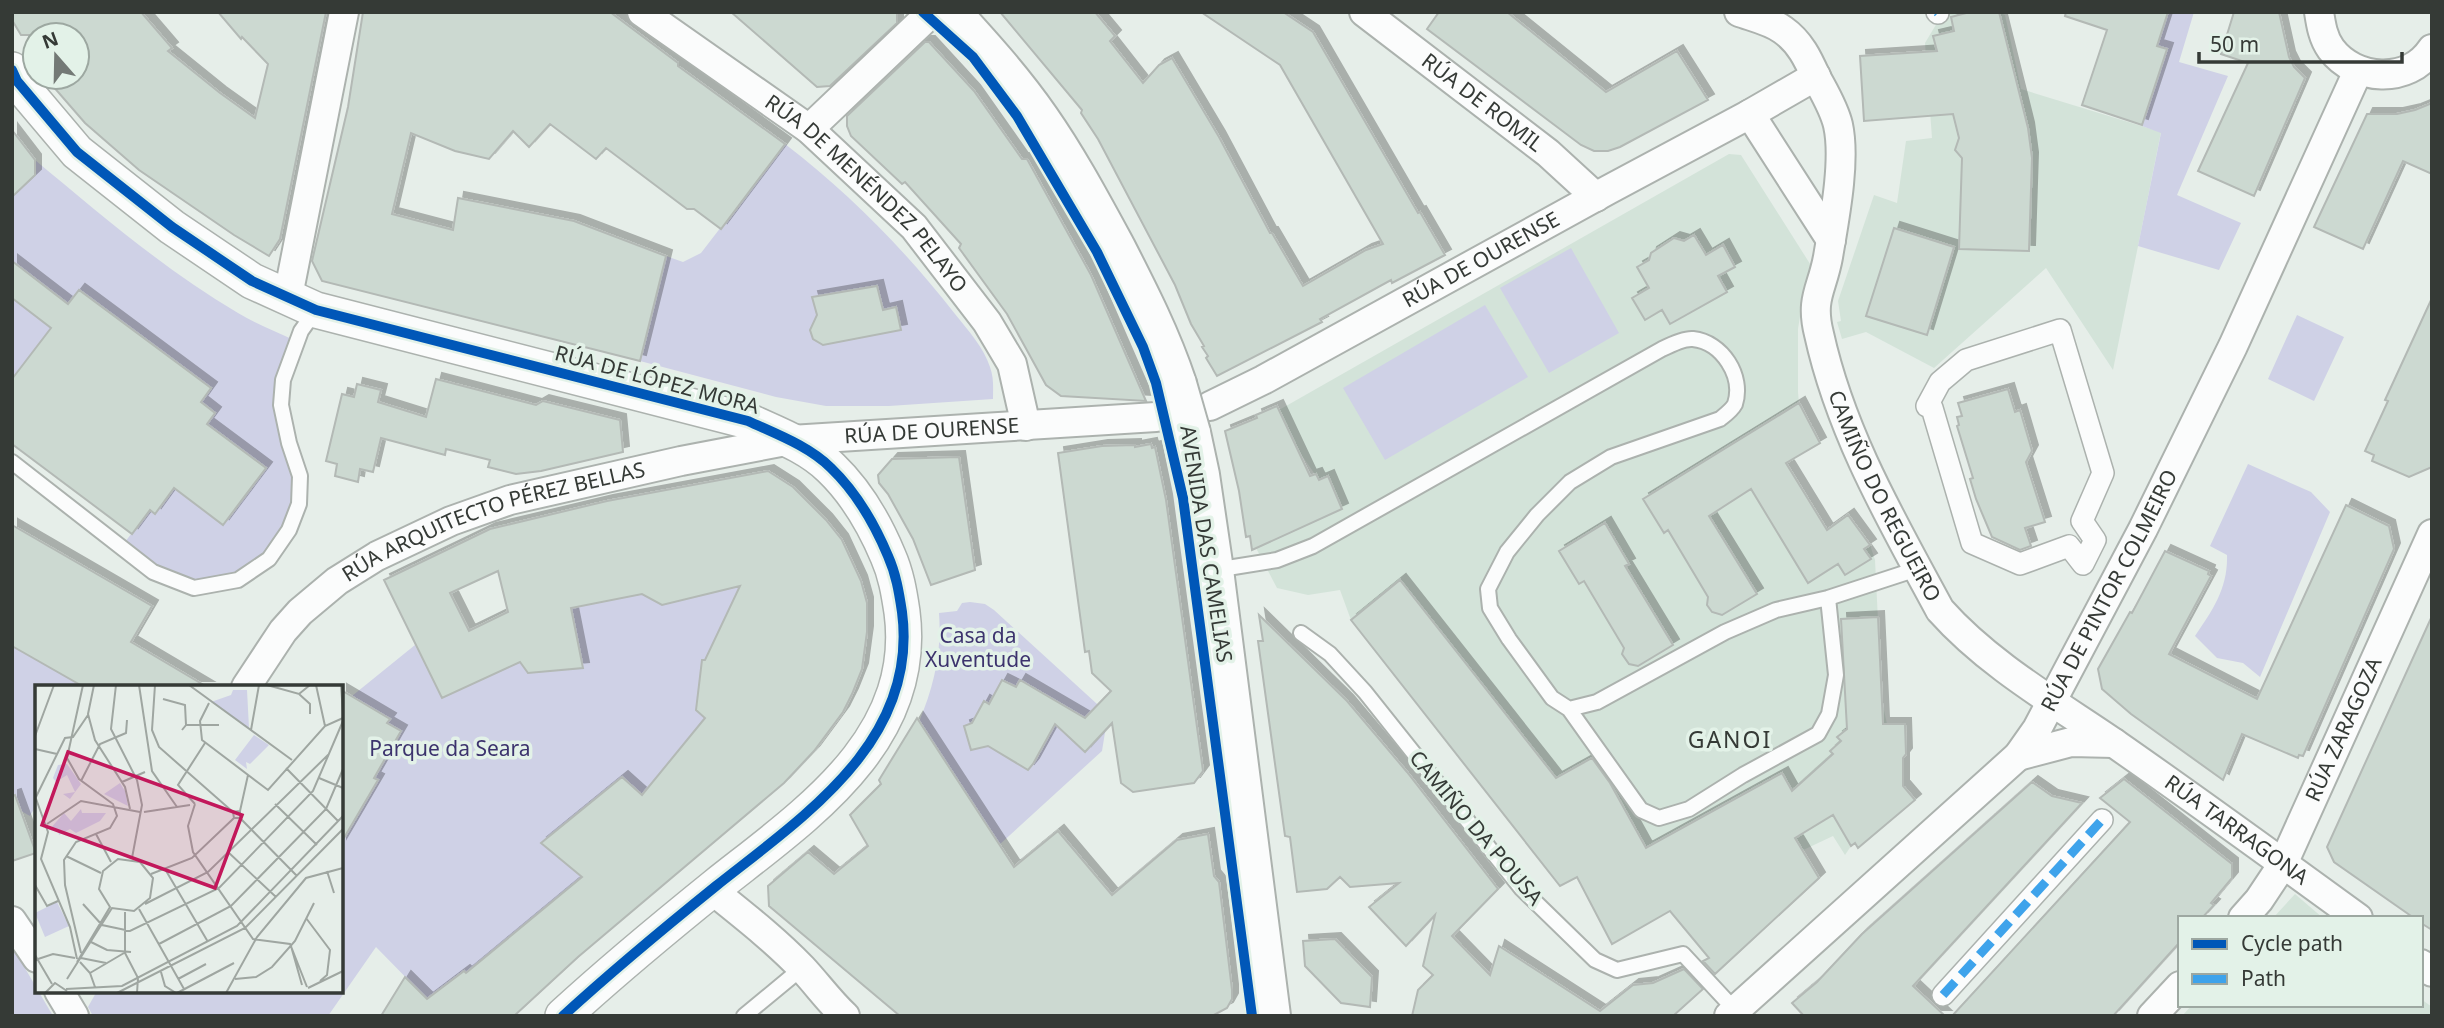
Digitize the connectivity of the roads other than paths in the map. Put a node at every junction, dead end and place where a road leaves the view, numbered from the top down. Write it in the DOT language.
graph roads {
  1 [pos="344,12"];
  2 [pos="642,12"];
  3 [pos="932,12"];
  4 [pos="951,12"];
  5 [pos="1364,12"];
  6 [pos="1739,12"];
  7 [pos="2319,12"];
  8 [pos="2432,49"];
  9 [pos="12,70"];
  10 [pos="2358,71"];
  11 [pos="1816,76"];
  12 [pos="1751,114"];
  13 [pos="809,129"];
  14 [pos="1596,197"];
  15 [pos="1831,240"];
  16 [pos="304,304"];
  17 [pos="1941,382"];
  18 [pos="1156,417"];
  19 [pos="1200,419"];
  20 [pos="1026,426"];
  21 [pos="791,440"];
  22 [pos="12,463"];
  23 [pos="2432,534"];
  24 [pos="1917,569"];
  25 [pos="1213,570"];
  26 [pos="1828,598"];
  27 [pos="1301,633"];
  28 [pos="247,685"];
  29 [pos="2052,701"];
  30 [pos="1569,709"];
  31 [pos="2114,743"];
  32 [pos="2018,756"];
  33 [pos="2102,820"];
  34 [pos="2283,864"];
  35 [pos="712,890"];
  36 [pos="2245,916"];
  37 [pos="2354,916"];
  38 [pos="12,921"];
  39 [pos="35,955"];
  40 [pos="802,968"];
  41 [pos="2178,988"];
  42 [pos="1943,995"];
  43 [pos="1736,1014"];
  44 [pos="563,1016"];
  45 [pos="744,1016"];
  46 [pos="845,1016"];
  47 [pos="1271,1016"];
  48 [pos="2152,1016"];
  1 -- 16 [label="street"];
  2 -- 13 [label="street, RÚA DE MENÉNDEZ PELAYO"];
  3 -- 13 [label="street"];
  4 -- 19 [label="main road, AVENIDA DAS CAMELIAS, bridge"];
  5 -- 14 [label="street, RÚA DE ROMIL"];
  6 -- 11 [label="street, CAMIÑO DO REGUEIRO"];
  7 -- 10 [label="street"];
  8 -- 10 [label="street"];
  9 -- 16 [label="street, RÚA DE LÓPEZ MORA"];
  10 -- 29 [label="street, RÚA DE PINTOR COLMEIRO"];
  11 -- 12 [label="street"];
  11 -- 15 [label="street, CAMIÑO DO REGUEIRO"];
  12 -- 14 [label="street, RÚA DE OURENSE"];
  12 -- 15 [label="street"];
  13 -- 20 [label="street, RÚA DE MENÉNDEZ PELAYO"];
  14 -- 19 [label="street, RÚA DE OURENSE"];
  15 -- 24 [label="street, CAMIÑO DO REGUEIRO"];
  16 -- 21 [label="street, RÚA DE LÓPEZ MORA"];
  16 -- 22 [label="lane"];
  17 -- 17 [label="street"];
  18 -- 20 [label="street, RÚA DE OURENSE"];
  19 -- 25 [label="main road, AVENIDA DAS CAMELIAS"];
  20 -- 21 [label="street, RÚA DE OURENSE"];
  21 -- 28 [label="street, RÚA ARQUITECTO PÉREZ BELLAS"];
  21 -- 35 [label="street, RÚA DE LÓPEZ MORA"];
  23 -- 34 [label="street, RÚA ZARAGOZA"];
  24 -- 26 [label="lane"];
  24 -- 29 [label="street, CAMIÑO DO REGUEIRO"];
  25 -- 30 [label="lane"];
  25 -- 47 [label="main road, AVENIDA DAS CAMELIAS"];
  26 -- 30 [label="lane"];
  26 -- 30 [label="lane"];
  27 -- 43 [label="lane, CAMIÑO DA POUSA"];
  29 -- 31 [label="street, RÚA TARRAGONA"];
  29 -- 32 [label="street, RÚA DE PINTOR COLMEIRO"];
  31 -- 32 [label="street"];
  31 -- 34 [label="street, RÚA TARRAGONA"];
  32 -- 43 [label="street, RÚA DE PINTOR COLMEIRO"];
  33 -- 42 [label="street"];
  34 -- 36 [label="street, RÚA ZARAGOZA"];
  34 -- 37 [label="street, RÚA TARRAGONA"];
  35 -- 40 [label="street"];
  35 -- 44 [label="street, RÚA DE LÓPEZ MORA"];
  38 -- 39 [label="street"];
  40 -- 45 [label="lane"];
  40 -- 46 [label="street"];
  41 -- 48 [label="street"];
}
